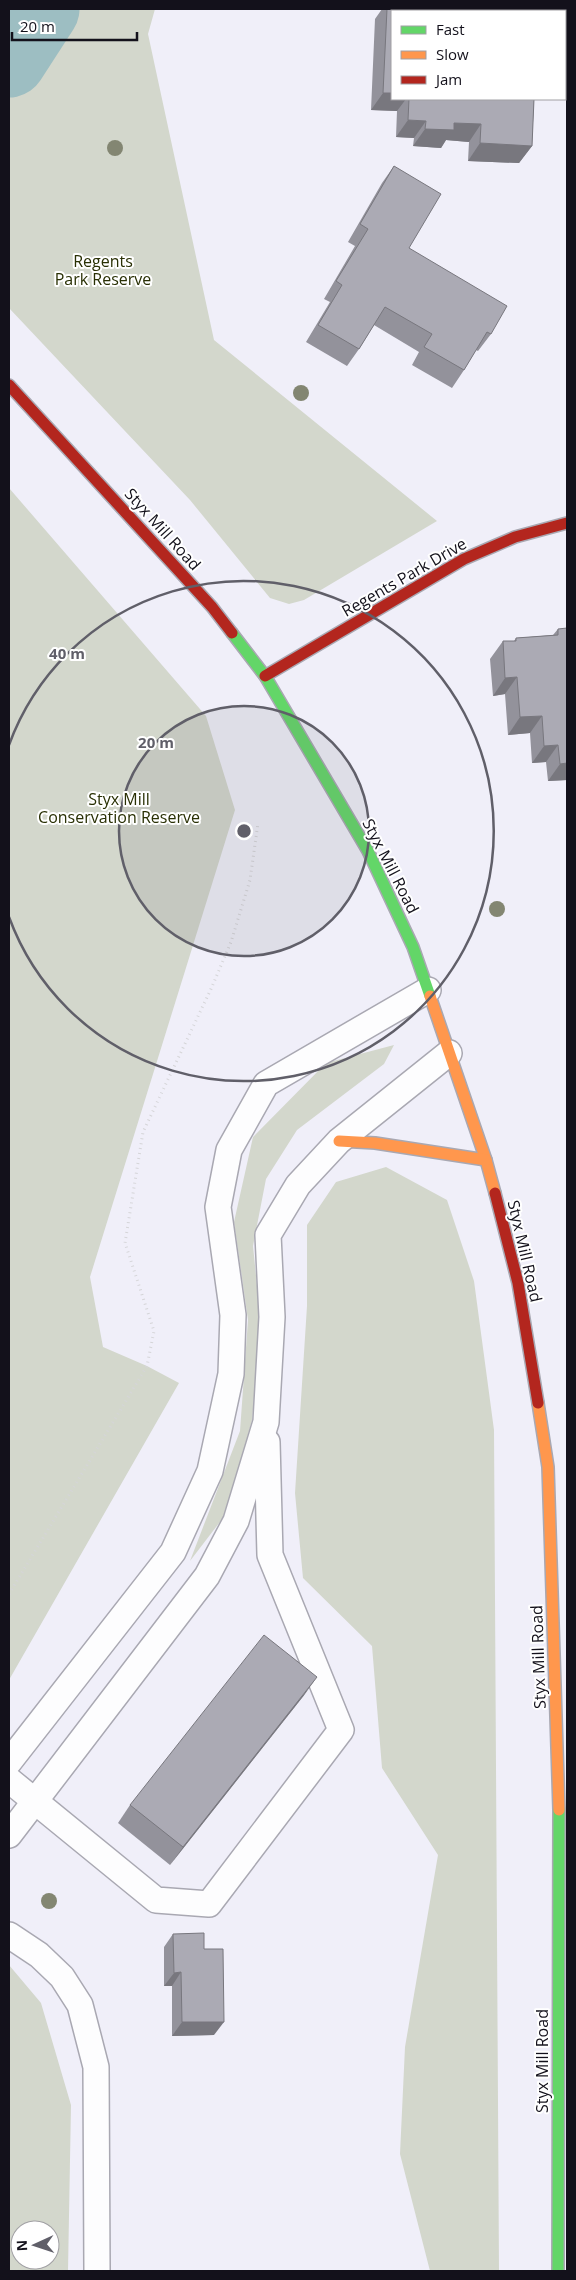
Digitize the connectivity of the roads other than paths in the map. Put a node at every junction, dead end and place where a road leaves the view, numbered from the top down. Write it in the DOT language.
graph roads {
  1 [pos="9,385"];
  2 [pos="567,522"];
  3 [pos="265,676"];
  4 [pos="428,990"];
  5 [pos="449,1053"];
  6 [pos="339,1141"];
  7 [pos="486,1160"];
  8 [pos="266,1422"];
  9 [pos="9,1762"];
  10 [pos="9,1780"];
  11 [pos="34,1801"];
  12 [pos="9,1835"];
  13 [pos="9,1936"];
  14 [pos="97,2271"];
  15 [pos="558,2271"];
  1 -- 3 [label="street, Styx Mill Road"];
  2 -- 3 [label="street, Regents Park Drive"];
  3 -- 4 [label="street, Styx Mill Road"];
  4 -- 5 [label="street, Styx Mill Road"];
  4 -- 9 [label="lane"];
  5 -- 6 [label="lane"];
  5 -- 7 [label="street, Styx Mill Road"];
  6 -- 7 [label="street"];
  6 -- 8 [label="lane"];
  7 -- 15 [label="street, Styx Mill Road"];
  8 -- 11 [label="lane"];
  8 -- 11 [label="lane"];
  10 -- 11 [label="lane"];
  11 -- 12 [label="lane"];
  13 -- 14 [label="lane"];
}
